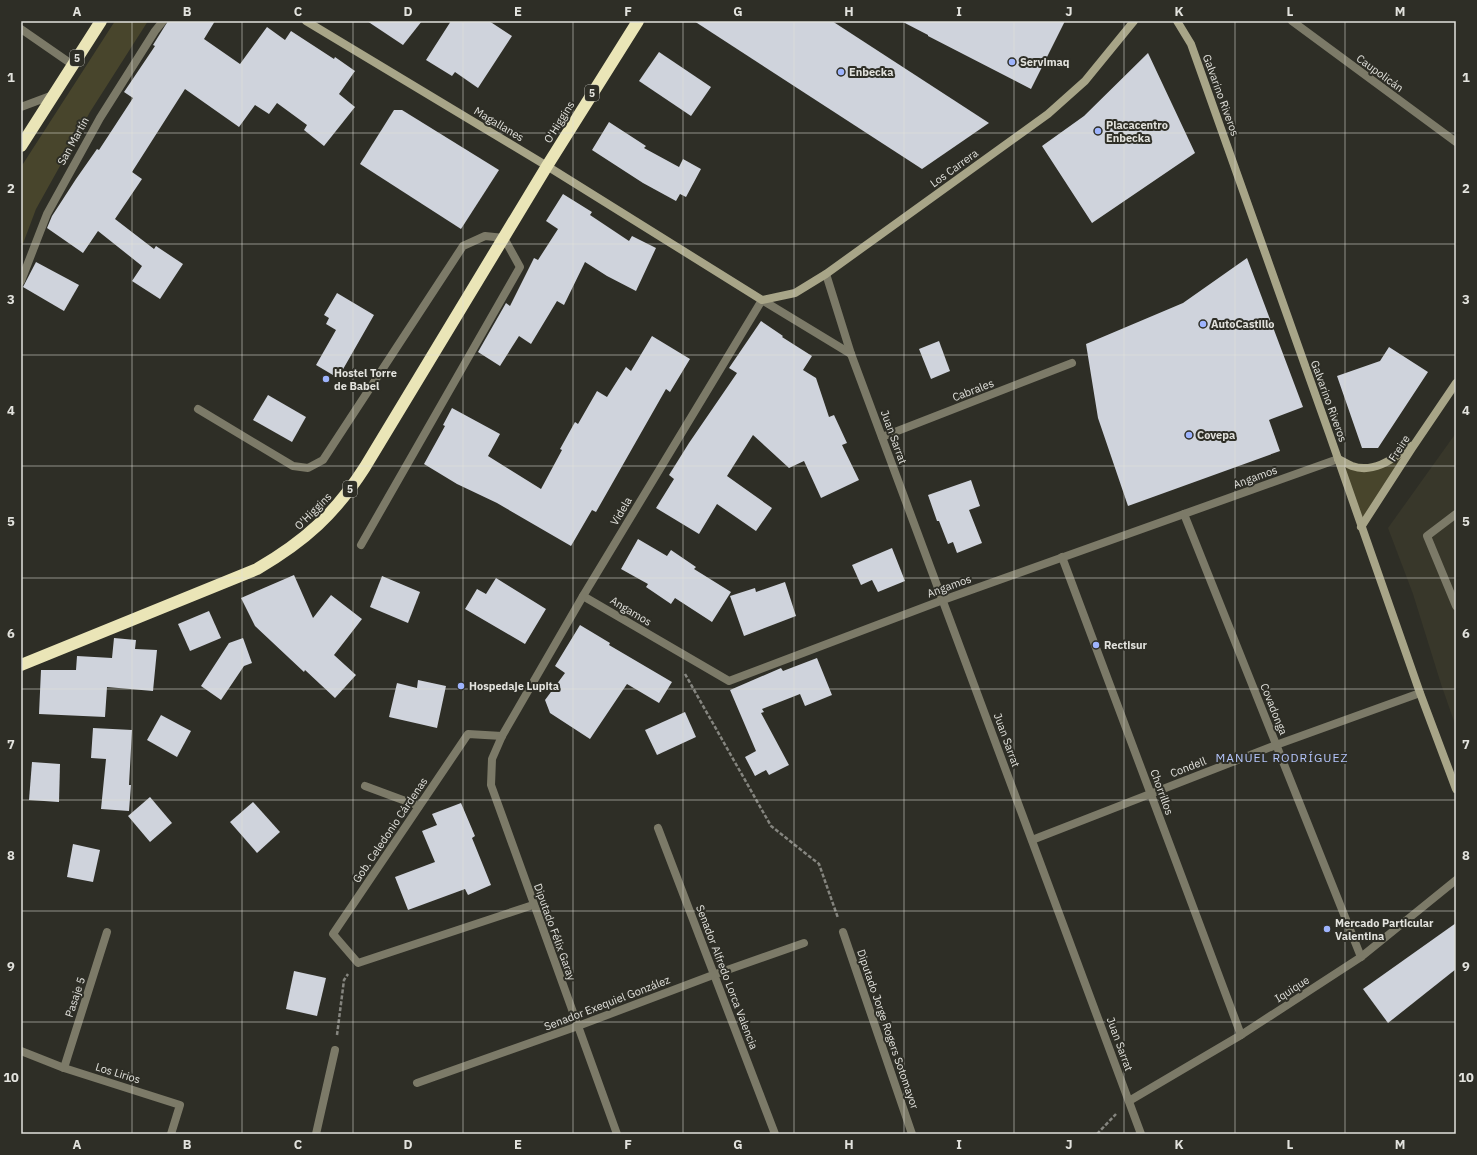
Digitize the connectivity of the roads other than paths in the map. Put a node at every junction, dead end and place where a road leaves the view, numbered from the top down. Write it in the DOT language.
graph roads {
  1 [pos="101,21"];
  2 [pos="163,21"];
  3 [pos="306,21"];
  4 [pos="638,21"];
  5 [pos="1134,21"];
  6 [pos="1177,21"];
  7 [pos="1292,21"];
  8 [pos="21,29"];
  9 [pos="73,66"];
  10 [pos="54,95"];
  11 [pos="21,107"];
  12 [pos="1456,142"];
  13 [pos="21,146"];
  14 [pos="546,166"];
  15 [pos="504,238"];
  16 [pos="826,274"];
  17 [pos="21,281"];
  18 [pos="762,300"];
  19 [pos="851,354"];
  20 [pos="1072,363"];
  21 [pos="1456,384"];
  22 [pos="198,409"];
  23 [pos="882,437"];
  24 [pos="1415,443"];
  25 [pos="1338,458"];
  26 [pos="1184,514"];
  27 [pos="1456,514"];
  28 [pos="1362,527"];
  29 [pos="361,546"];
  30 [pos="1062,557"];
  31 [pos="583,596"];
  32 [pos="943,600"];
  33 [pos="1456,606"];
  34 [pos="21,665"];
  35 [pos="1420,693"];
  36 [pos="502,736"];
  37 [pos="1276,745"];
  38 [pos="365,786"];
  39 [pos="1456,790"];
  40 [pos="1150,793"];
  41 [pos="419,806"];
  42 [pos="658,828"];
  43 [pos="1032,840"];
  44 [pos="1456,880"];
  45 [pos="533,905"];
  46 [pos="107,932"];
  47 [pos="843,932"];
  48 [pos="804,943"];
  49 [pos="1361,957"];
  50 [pos="713,975"];
  51 [pos="578,1026"];
  52 [pos="1241,1035"];
  53 [pos="335,1050"];
  54 [pos="21,1051"];
  55 [pos="64,1068"];
  56 [pos="417,1083"];
  57 [pos="1129,1101"];
  58 [pos="171,1134"];
  59 [pos="316,1134"];
  60 [pos="617,1134"];
  61 [pos="775,1134"];
  62 [pos="912,1134"];
  63 [pos="1141,1134"];
  1 -- 9 [label="highway, 5"];
  2 -- 17 [label="street, San Martín"];
  3 -- 14 [label="main road, Magallanes"];
  4 -- 14 [label="highway, O'Higgins / 5"];
  5 -- 16 [label="main road, Los Carrera"];
  6 -- 25 [label="main road, Galvarino Riveros"];
  7 -- 12 [label="street, Caupolicán"];
  8 -- 9 [label="street"];
  9 -- 10 [label="highway, 5"];
  10 -- 11 [label="street"];
  10 -- 13 [label="highway, 5"];
  14 -- 15 [label="highway, O'Higgins / 5"];
  14 -- 18 [label="main road, Magallanes"];
  15 -- 22 [label="street"];
  15 -- 29 [label="street"];
  15 -- 34 [label="highway, O'Higgins / 5"];
  16 -- 18 [label="main road, Los Carrera"];
  16 -- 19 [label="street, Juan Sarrat"];
  18 -- 19 [label="street"];
  18 -- 31 [label="street, Videla"];
  19 -- 23 [label="street, Juan Sarrat"];
  20 -- 23 [label="street, Cabrales"];
  21 -- 24 [label="main road, Freire"];
  23 -- 32 [label="street, Juan Sarrat"];
  24 -- 25 [label="main road"];
  24 -- 28 [label="main road, Freire"];
  25 -- 26 [label="street, Angamos"];
  25 -- 28 [label="main road, Galvarino Riveros"];
  26 -- 30 [label="street, Angamos"];
  26 -- 37 [label="street, Covadonga"];
  27 -- 33 [label="street"];
  28 -- 35 [label="main road, Galvarino Riveros"];
  30 -- 32 [label="street, Angamos"];
  30 -- 40 [label="street, Chorrillos"];
  31 -- 32 [label="street, Angamos"];
  31 -- 36 [label="street, Videla"];
  32 -- 43 [label="street, Juan Sarrat"];
  35 -- 37 [label="street, Condell"];
  35 -- 39 [label="main road, Galvarino Riveros"];
  36 -- 41 [label="street, Gob. Celedonio Cárdenas"];
  36 -- 45 [label="street, Diputado Félix Garay"];
  37 -- 40 [label="street, Condell"];
  37 -- 49 [label="street, Covadonga"];
  38 -- 41 [label="street"];
  40 -- 43 [label="street, Condell"];
  40 -- 52 [label="street, Chorrillos"];
  41 -- 45 [label="street, Gob. Celedonio Cárdenas"];
  42 -- 50 [label="street, Senador Alfredo Lorca Valencia"];
  43 -- 57 [label="street, Juan Sarrat"];
  44 -- 49 [label="street, Iquique"];
  45 -- 51 [label="street, Diputado Félix Garay"];
  46 -- 55 [label="street, Pasaje 5"];
  47 -- 62 [label="street, Diputado Jorge Rogers Sotomayor"];
  48 -- 50 [label="street, Senador Exequiel González"];
  49 -- 52 [label="street, Iquique"];
  50 -- 51 [label="street, Senador Exequiel González"];
  50 -- 61 [label="street, Senador Alfredo Lorca Valencia"];
  51 -- 56 [label="street, Senador Exequiel González"];
  51 -- 60 [label="street, Diputado Félix Garay"];
  52 -- 57 [label="street, Iquique"];
  53 -- 59 [label="street"];
  54 -- 55 [label="street, Los Lirios"];
  55 -- 58 [label="street, Los Lirios"];
  57 -- 63 [label="street, Juan Sarrat"];
}
